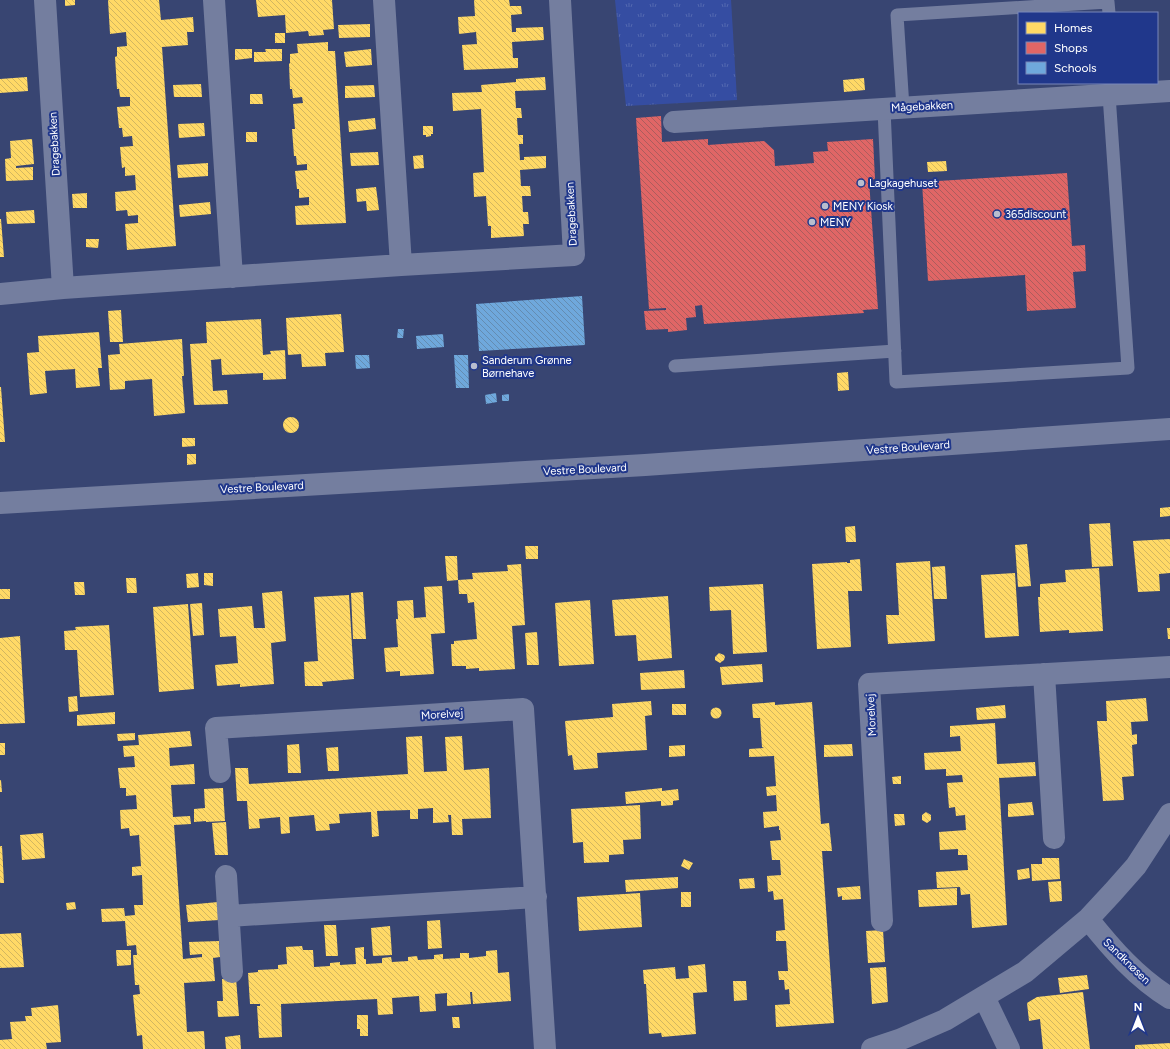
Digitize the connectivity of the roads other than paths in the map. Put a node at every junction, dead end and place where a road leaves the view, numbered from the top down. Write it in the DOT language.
graph roads {
  1 [pos="45,0"];
  2 [pos="214,0"];
  3 [pos="384,0"];
  4 [pos="560,0"];
  5 [pos="1109,12"];
  6 [pos="1113,91"];
  7 [pos="1170,91"];
  8 [pos="894,108"];
  9 [pos="674,122"];
  10 [pos="401,265"];
  11 [pos="232,277"];
  12 [pos="63,288"];
  13 [pos="0,294"];
  14 [pos="895,351"];
  15 [pos="675,366"];
  16 [pos="1170,429"];
  17 [pos="0,503"];
  18 [pos="1170,667"];
  19 [pos="1044,674"];
  20 [pos="220,772"];
  21 [pos="1170,814"];
  22 [pos="1054,838"];
  23 [pos="226,876"];
  24 [pos="536,897"];
  25 [pos="229,916"];
  26 [pos="1088,919"];
  27 [pos="882,921"];
  28 [pos="232,972"];
  29 [pos="984,997"];
  30 [pos="1170,998"];
  31 [pos="545,1049"];
  32 [pos="872,1049"];
  33 [pos="1009,1049"];
  1 -- 12 [label="street, Dragebakken"];
  2 -- 11 [label="street"];
  3 -- 10 [label="street"];
  4 -- 10 [label="street, Dragebakken"];
  5 -- 8 [label="lane"];
  6 -- 7 [label="street, Mågebakken"];
  6 -- 8 [label="street, Mågebakken"];
  6 -- 14 [label="lane"];
  8 -- 9 [label="street, Mågebakken"];
  8 -- 14 [label="lane"];
  10 -- 11 [label="street, Dragebakken"];
  11 -- 12 [label="street, Dragebakken"];
  12 -- 13 [label="street, Dragebakken"];
  14 -- 15 [label="lane"];
  16 -- 17 [label="street, Vestre Boulevard"];
  18 -- 19 [label="street, Morelvej"];
  19 -- 22 [label="street"];
  19 -- 27 [label="street, Morelvej"];
  20 -- 24 [label="street, Morelvej"];
  21 -- 26 [label="street"];
  23 -- 25 [label="street"];
  24 -- 25 [label="street"];
  24 -- 31 [label="street, Morelvej"];
  25 -- 28 [label="street"];
  26 -- 29 [label="street"];
  26 -- 30 [label="street, Sandknøsen"];
  29 -- 32 [label="street"];
  29 -- 33 [label="street"];
}
